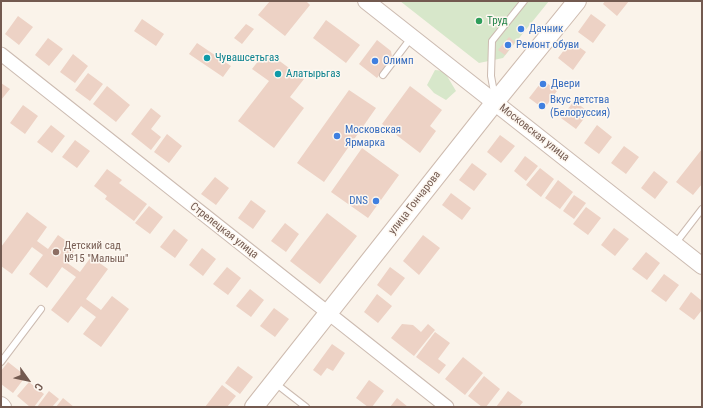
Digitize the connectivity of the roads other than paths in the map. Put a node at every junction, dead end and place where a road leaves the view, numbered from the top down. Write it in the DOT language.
graph roads {
  1 [pos="366,1"];
  2 [pos="524,1"];
  3 [pos="577,1"];
  4 [pos="412,37"];
  5 [pos="1,54"];
  6 [pos="383,75"];
  7 [pos="495,102"];
  8 [pos="702,209"];
  9 [pos="674,244"];
  10 [pos="702,266"];
  11 [pos="42,309"];
  12 [pos="328,313"];
  13 [pos="1,362"];
  14 [pos="274,382"];
  15 [pos="1,405"];
  16 [pos="3,407"];
  17 [pos="254,407"];
  18 [pos="306,407"];
  19 [pos="447,407"];
  1 -- 4 [label="street, Московская улица"];
  2 -- 7 [label="lane"];
  3 -- 7 [label="main road, улица Гончарова"];
  4 -- 6 [label="lane"];
  4 -- 7 [label="street, Московская улица"];
  5 -- 12 [label="street, Стрелецкая улица"];
  7 -- 9 [label="street, Московская улица"];
  7 -- 12 [label="main road, улица Гончарова"];
  8 -- 9 [label="lane"];
  9 -- 10 [label="street, Московская улица"];
  11 -- 13 [label="lane"];
  12 -- 14 [label="main road, улица Гончарова"];
  12 -- 19 [label="street, Стрелецкая улица"];
  14 -- 17 [label="main road, улица Гончарова"];
  14 -- 18 [label="lane"];
  15 -- 16 [label="street"];
}
